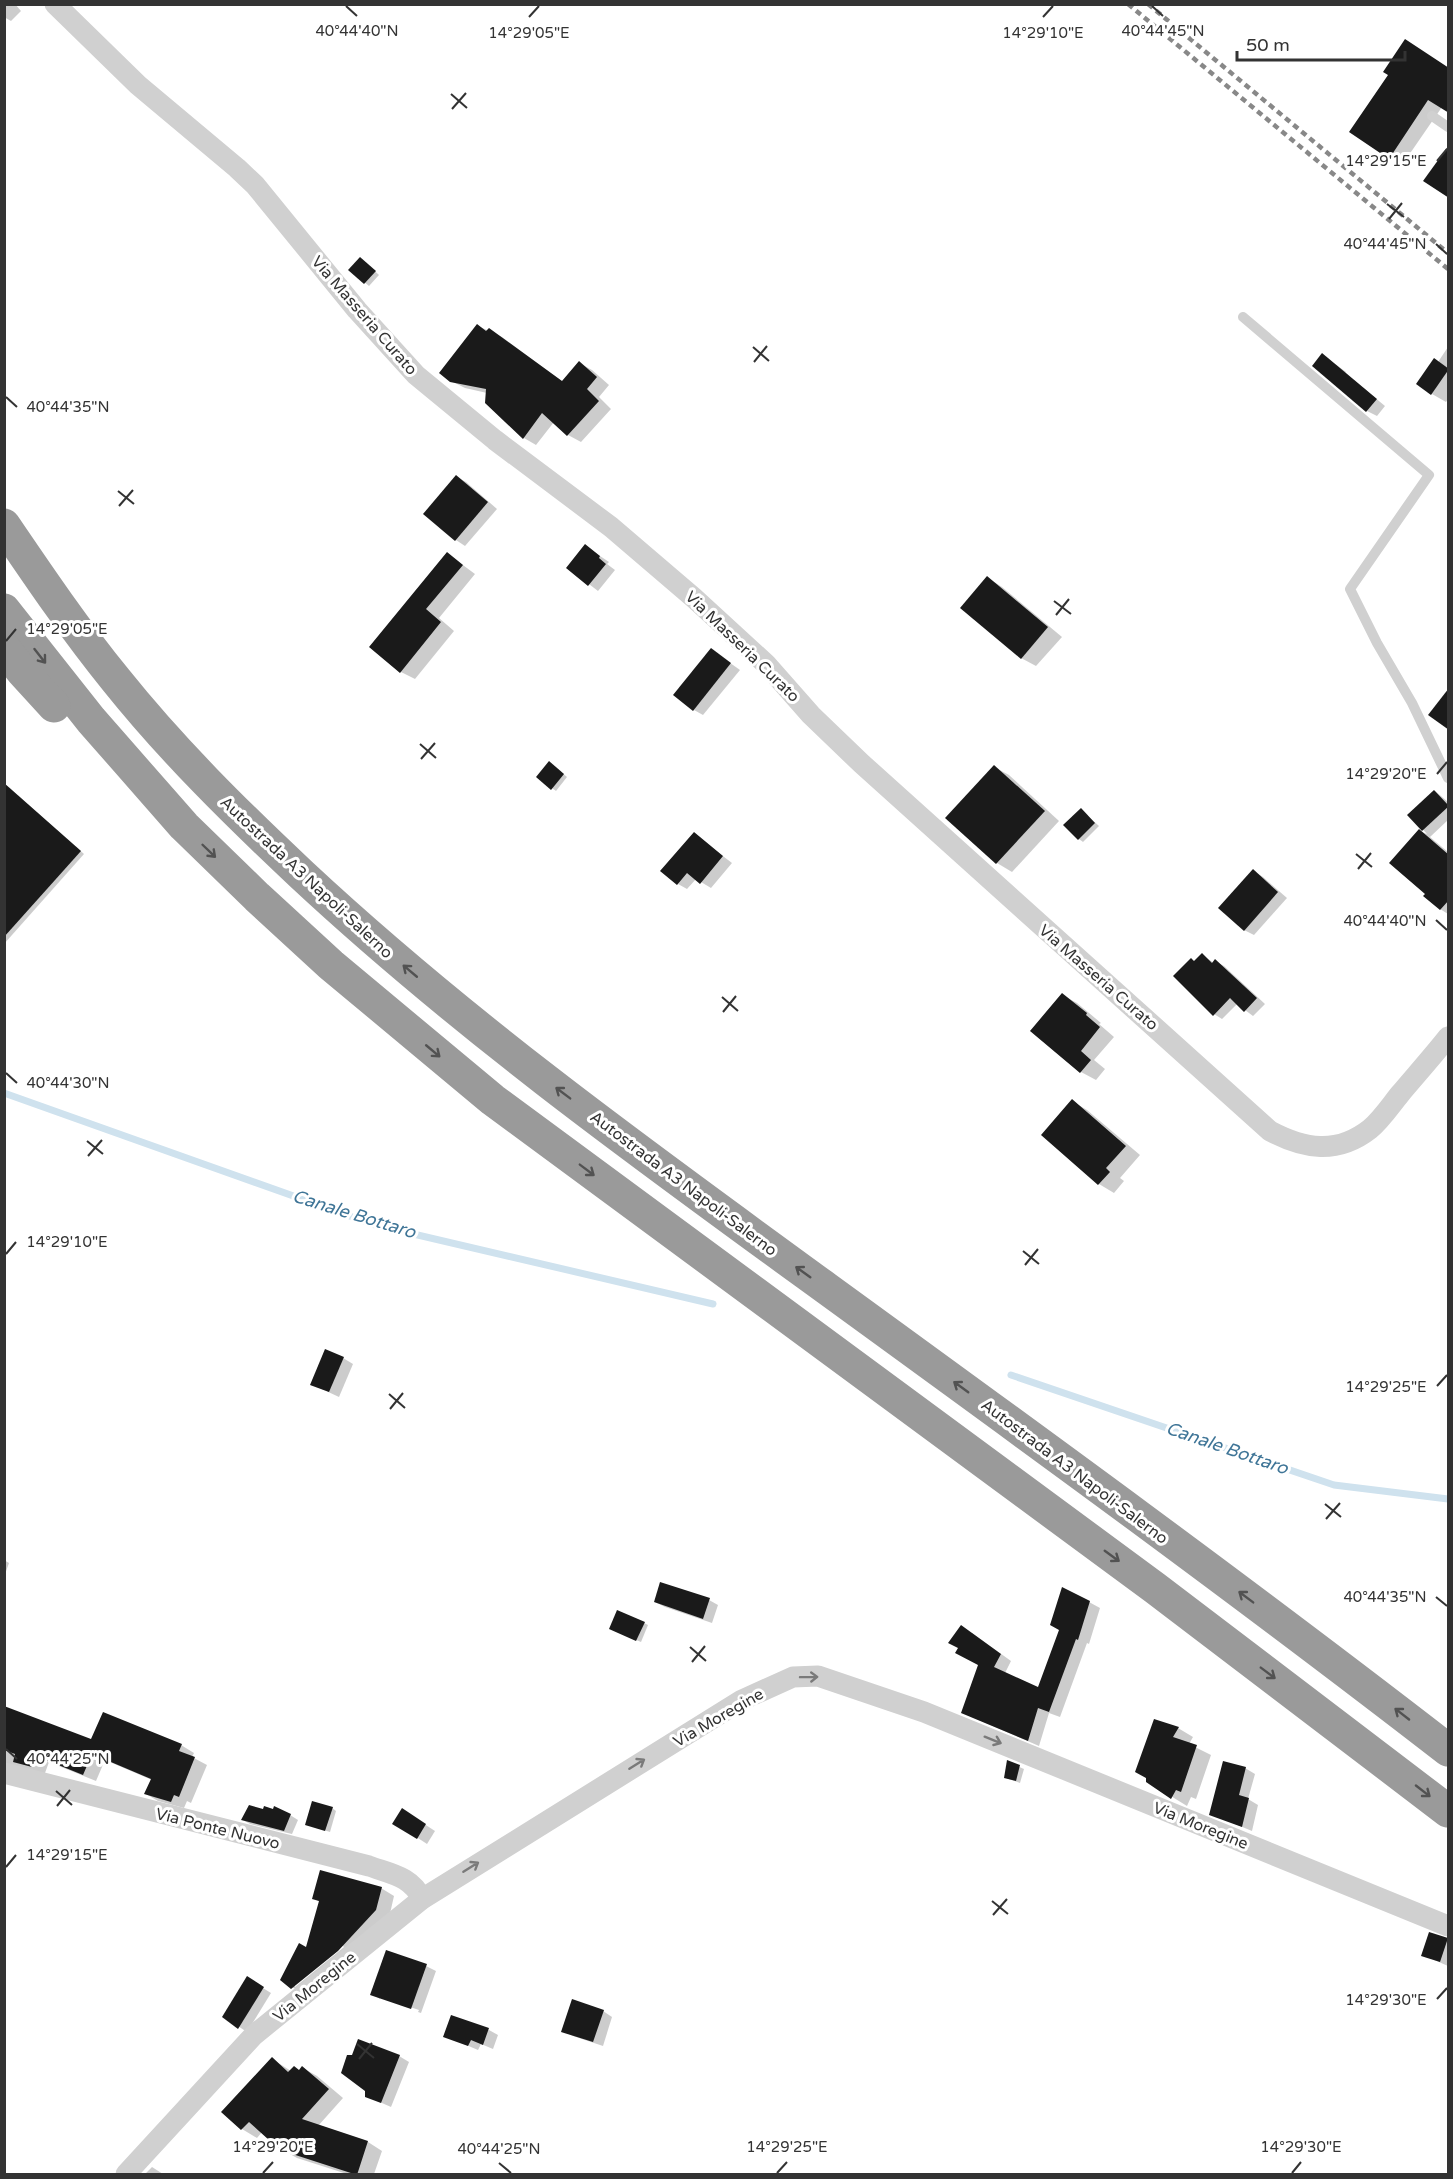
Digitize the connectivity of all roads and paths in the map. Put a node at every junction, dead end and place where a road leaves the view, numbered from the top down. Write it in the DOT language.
graph roads {
  1 [pos="55,4"];
  2 [pos="1432,117"];
  3 [pos="1449,127"];
  4 [pos="1243,317"];
  5 [pos="4,525"];
  6 [pos="4,610"];
  7 [pos="4,648"];
  8 [pos="1449,778"];
  9 [pos="184,826"];
  10 [pos="1449,1037"];
  11 [pos="1449,1750"];
  12 [pos="4,1773"];
  13 [pos="1449,1811"];
  14 [pos="422,1899"];
  15 [pos="1449,1926"];
  16 [pos="126,2175"];
  1 -- 10 [label="street, Via Masseria Curato"];
  2 -- 3 [label="lane"];
  4 -- 8 [label="lane"];
  11 -- 5 [label="highway, Autostrada A3 Napoli-Salerno, one-way"];
  6 -- 9 [label="highway, one-way"];
  7 -- 9 [label="highway"];
  9 -- 13 [label="highway, one-way"];
  12 -- 14 [label="street, Via Ponte Nuovo"];
  14 -- 15 [label="street, Via Moregine, one-way"];
  14 -- 16 [label="street, Via Moregine"];
}
